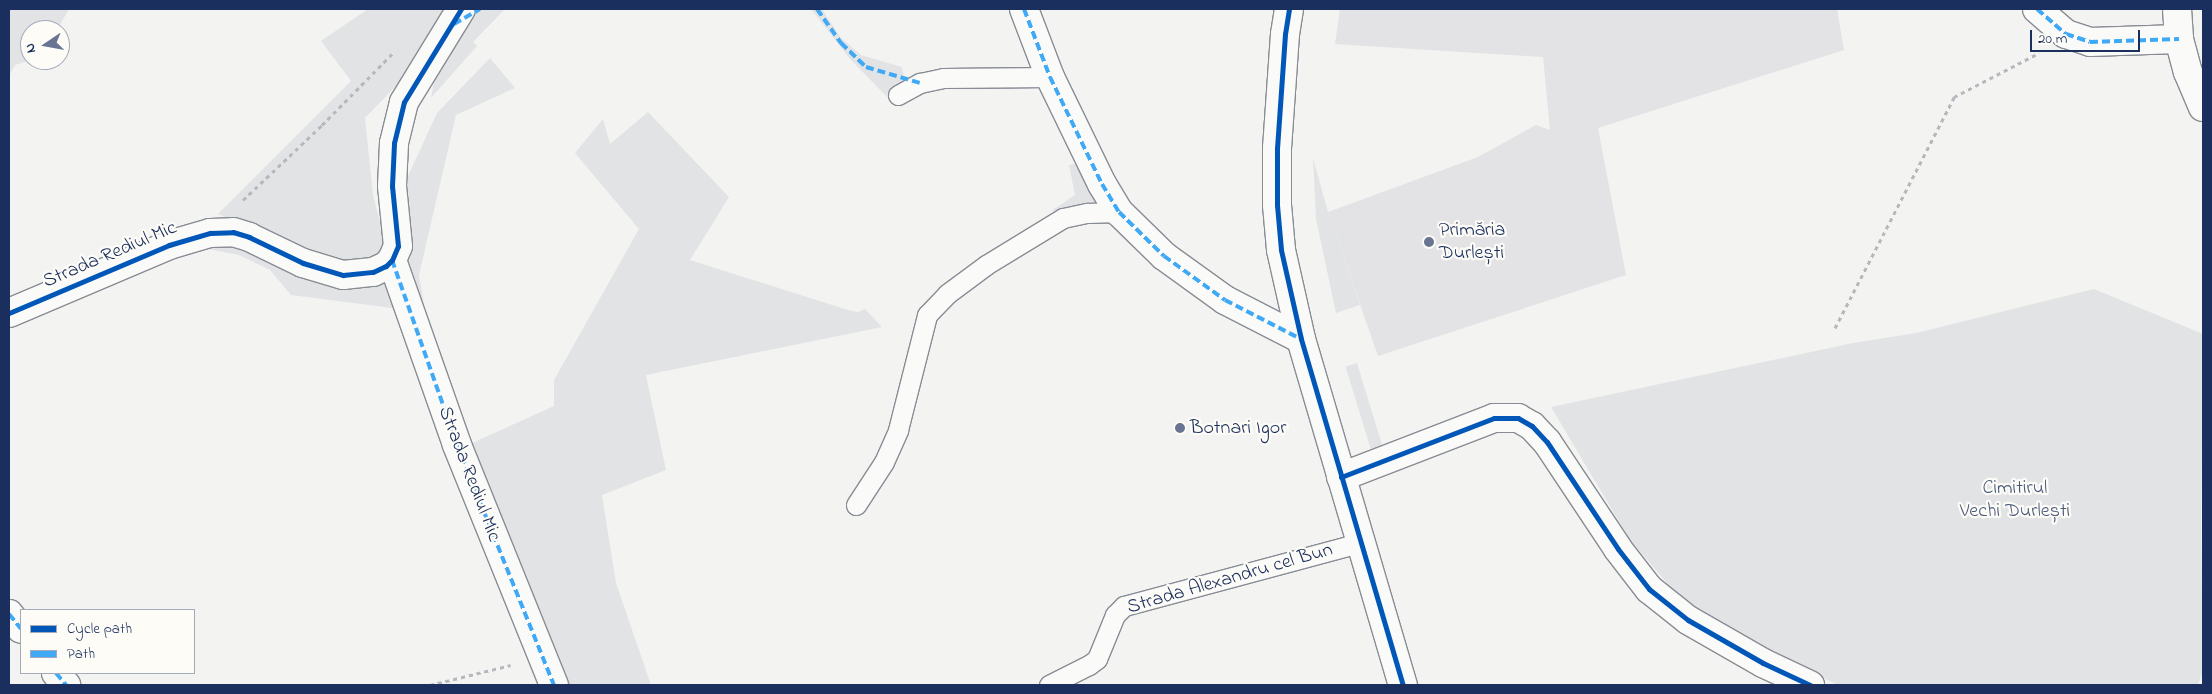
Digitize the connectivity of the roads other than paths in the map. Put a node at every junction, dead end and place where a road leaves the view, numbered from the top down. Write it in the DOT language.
graph roads {
  1 [pos="461,9"];
  2 [pos="1024,9"];
  3 [pos="1289,9"];
  4 [pos="2037,9"];
  5 [pos="2177,9"];
  6 [pos="2179,39"];
  7 [pos="1050,77"];
  8 [pos="898,95"];
  9 [pos="2203,107"];
  10 [pos="1119,212"];
  11 [pos="392,260"];
  12 [pos="9,314"];
  13 [pos="1301,339"];
  14 [pos="1341,477"];
  15 [pos="856,505"];
  16 [pos="1359,543"];
  17 [pos="9,614"];
  18 [pos="20,628"];
  19 [pos="57,674"];
  20 [pos="66,685"];
  21 [pos="554,685"];
  22 [pos="1049,685"];
  23 [pos="1402,685"];
  24 [pos="1810,685"];
  1 -- 11 [label="street"];
  2 -- 7 [label="street"];
  3 -- 13 [label="street, Strada Alexandru cel Bun"];
  4 -- 6 [label="street"];
  5 -- 6 [label="street"];
  6 -- 9 [label="street"];
  7 -- 8 [label="lane"];
  7 -- 10 [label="street"];
  10 -- 13 [label="street"];
  10 -- 15 [label="lane"];
  11 -- 12 [label="street, Strada Rediul Mic"];
  11 -- 21 [label="street, Strada Rediul Mic"];
  13 -- 14 [label="street, Strada Alexandru cel Bun"];
  14 -- 16 [label="street, Strada Alexandru cel Bun"];
  14 -- 24 [label="street"];
  16 -- 22 [label="lane, Strada Alexandru cel Bun"];
  16 -- 23 [label="street, Strada Alexandru cel Bun"];
  17 -- 18 [label="street"];
  19 -- 20 [label="street"];
}
